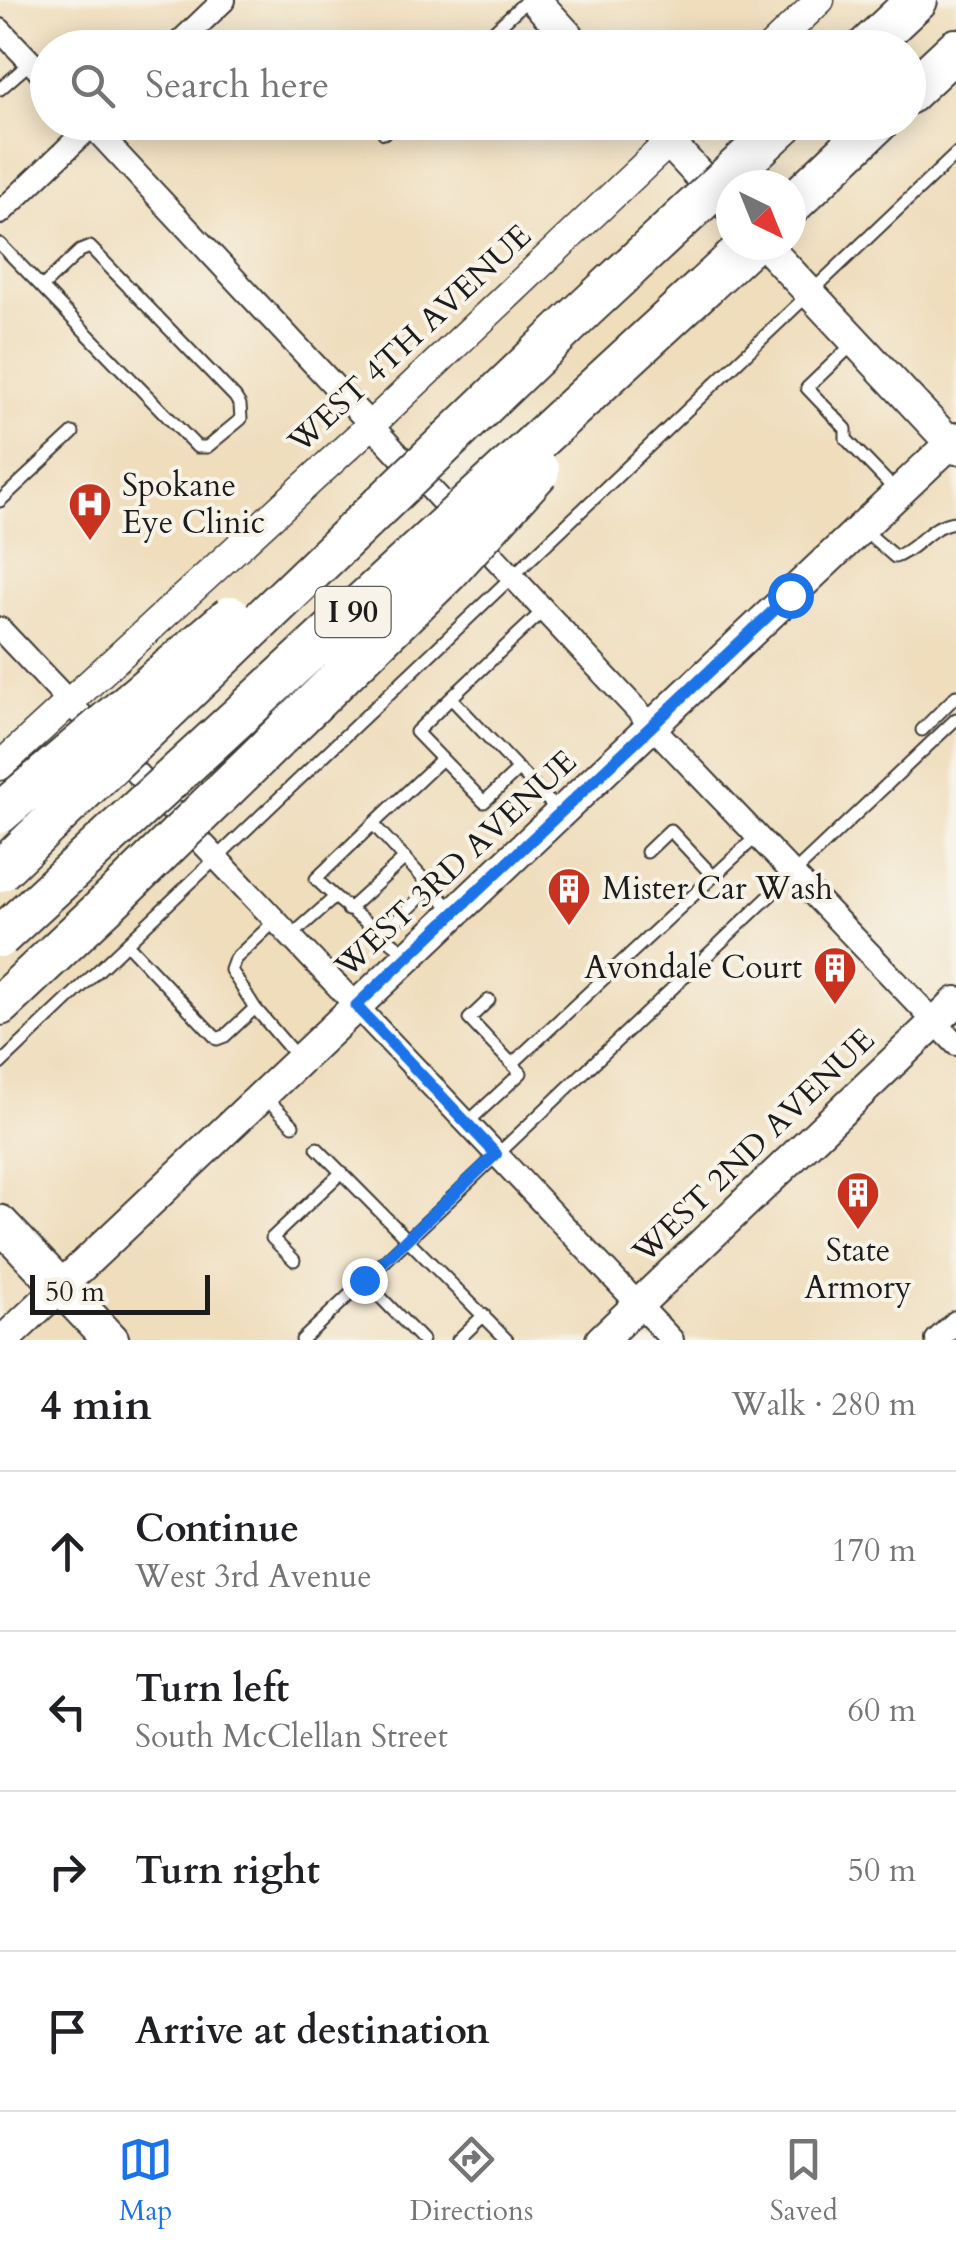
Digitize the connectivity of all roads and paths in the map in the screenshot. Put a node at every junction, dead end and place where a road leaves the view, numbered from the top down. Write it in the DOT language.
graph roads {
  1 [pos="224,0"];
  2 [pos="531,0"];
  3 [pos="820,0"];
  4 [pos="917,0"];
  5 [pos="0,30"];
  6 [pos="193,30"];
  7 [pos="497,30"];
  8 [pos="561,30"];
  9 [pos="789,30"];
  10 [pos="885,30"];
  11 [pos="956,49"];
  12 [pos="30,61"];
  13 [pos="30,63"];
  14 [pos="926,77"];
  15 [pos="0,89"];
  16 [pos="75,140"];
  17 [pos="106,140"];
  18 [pos="658,140"];
  19 [pos="678,140"];
  20 [pos="767,140"];
  21 [pos="859,140"];
  22 [pos="956,154"];
  23 [pos="716,190"];
  24 [pos="806,191"];
  25 [pos="0,213"];
  26 [pos="0,244"];
  27 [pos="733,260"];
  28 [pos="779,260"];
  29 [pos="706,286"];
  30 [pos="42,287"];
  31 [pos="811,294"];
  32 [pos="586,309"];
  33 [pos="856,342"];
  34 [pos="372,424"];
  35 [pos="72,433"];
  36 [pos="954,443"];
  37 [pos="898,493"];
  38 [pos="0,501"];
  39 [pos="956,522"];
  40 [pos="861,528"];
  41 [pos="514,577"];
  42 [pos="545,610"];
  43 [pos="0,629"];
  44 [pos="956,696"];
  45 [pos="452,698"];
  46 [pos="69,704"];
  47 [pos="956,719"];
  48 [pos="652,726"];
  49 [pos="922,730"];
  50 [pos="3,758"];
  51 [pos="442,759"];
  52 [pos="518,769"];
  53 [pos="0,813"];
  54 [pos="560,813"];
  55 [pos="374,824"];
  56 [pos="757,836"];
  57 [pos="647,852"];
  58 [pos="405,858"];
  59 [pos="217,859"];
  60 [pos="0,871"];
  61 [pos="794,874"];
  62 [pos="714,876"];
  63 [pos="432,887"];
  64 [pos="334,898"];
  65 [pos="348,910"];
  66 [pos="455,913"];
  67 [pos="283,929"];
  68 [pos="383,934"];
  69 [pos="0,938"];
  70 [pos="127,944"];
  71 [pos="410,956"];
  72 [pos="489,1000"];
  73 [pos="0,1005"];
  74 [pos="356,1006"];
  75 [pos="256,1008"];
  76 [pos="949,1023"];
  77 [pos="300,1060"];
  78 [pos="0,1064"];
  79 [pos="512,1064"];
  80 [pos="264,1094"];
  81 [pos="467,1123"];
  82 [pos="293,1125"];
  83 [pos="317,1148"];
  84 [pos="496,1154"];
  85 [pos="342,1172"];
  86 [pos="0,1223"];
  87 [pos="409,1238"];
  88 [pos="294,1260"];
  89 [pos="364,1280"];
  90 [pos="61,1286"];
  91 [pos="638,1304"];
  92 [pos="484,1315"];
  93 [pos="956,1322"];
  94 [pos="4,1340"];
  95 [pos="111,1340"];
  96 [pos="302,1340"];
  97 [pos="422,1340"];
  98 [pos="458,1340"];
  99 [pos="508,1340"];
  100 [pos="601,1340"];
  101 [pos="672,1340"];
  102 [pos="937,1340"];
  1 -- 6 [label="street"];
  2 -- 7 [label="lane"];
  2 -- 8 [label="main road"];
  3 -- 9 [label="street"];
  4 -- 10 [label="highway"];
  5 -- 12 [label="street"];
  11 -- 14 [label="highway"];
  13 -- 15 [label="lane"];
  16 -- 25 [label="street"];
  17 -- 34 [label="street"];
  18 -- 34 [label="street, WEST 4TH AVENUE"];
  19 -- 23 [label="main road"];
  20 -- 32 [label="highway, I 90, bridge"];
  21 -- 24 [label="highway"];
  22 -- 31 [label="lane"];
  26 -- 30 [label="lane"];
  27 -- 29 [label="highway, I 90"];
  28 -- 31 [label="main road"];
  29 -- 69 [label="highway, I 90, bridge"];
  29 -- 73 [label="highway, bridge"];
  30 -- 30 [label="lane"];
  31 -- 33 [label="main road"];
  31 -- 41 [label="lane"];
  32 -- 53 [label="highway, bridge"];
  32 -- 60 [label="highway, I 90, bridge"];
  33 -- 36 [label="main road"];
  33 -- 37 [label="lane"];
  34 -- 41 [label="street"];
  34 -- 46 [label="street, WEST 4TH AVENUE"];
  35 -- 38 [label="lane"];
  36 -- 37 [label="main road, WEST 3RD AVENUE"];
  37 -- 40 [label="main road, WEST 3RD AVENUE"];
  39 -- 40 [label="lane"];
  40 -- 48 [label="main road, WEST 3RD AVENUE"];
  41 -- 42 [label="street"];
  41 -- 59 [label="lane"];
  42 -- 45 [label="lane"];
  42 -- 48 [label="street"];
  43 -- 46 [label="street"];
  44 -- 49 [label="lane"];
  45 -- 51 [label="lane"];
  45 -- 52 [label="lane"];
  46 -- 50 [label="street, WEST 4TH AVENUE"];
  46 -- 59 [label="street"];
  47 -- 61 [label="lane"];
  48 -- 54 [label="main road, WEST 3RD AVENUE"];
  48 -- 56 [label="street"];
  51 -- 52 [label="lane"];
  51 -- 55 [label="lane"];
  52 -- 54 [label="lane"];
  54 -- 66 [label="main road, WEST 3RD AVENUE"];
  55 -- 58 [label="lane"];
  55 -- 64 [label="lane"];
  56 -- 61 [label="street"];
  56 -- 62 [label="lane"];
  57 -- 62 [label="lane"];
  58 -- 63 [label="lane"];
  58 -- 65 [label="lane"];
  59 -- 67 [label="street"];
  59 -- 70 [label="lane"];
  61 -- 76 [label="street"];
  61 -- 84 [label="lane"];
  62 -- 79 [label="lane"];
  63 -- 66 [label="lane"];
  63 -- 68 [label="lane"];
  64 -- 65 [label="lane"];
  64 -- 67 [label="lane"];
  65 -- 68 [label="lane"];
  66 -- 71 [label="main road, WEST 3RD AVENUE"];
  67 -- 74 [label="street"];
  67 -- 75 [label="lane"];
  68 -- 71 [label="lane"];
  70 -- 75 [label="lane"];
  70 -- 78 [label="lane"];
  71 -- 74 [label="main road, WEST 3RD AVENUE"];
  72 -- 79 [label="lane"];
  74 -- 77 [label="main road, WEST 3RD AVENUE"];
  74 -- 81 [label="street"];
  75 -- 77 [label="lane"];
  76 -- 91 [label="main road, WEST 2ND AVENUE"];
  77 -- 80 [label="main road, WEST 3RD AVENUE"];
  79 -- 81 [label="lane"];
  80 -- 82 [label="lane"];
  80 -- 90 [label="main road, WEST 3RD AVENUE"];
  81 -- 84 [label="street"];
  83 -- 85 [label="lane"];
  84 -- 87 [label="lane"];
  84 -- 91 [label="street"];
  85 -- 87 [label="lane"];
  85 -- 88 [label="lane"];
  86 -- 90 [label="main road"];
  87 -- 89 [label="lane"];
  87 -- 92 [label="lane"];
  89 -- 96 [label="lane"];
  89 -- 97 [label="lane"];
  90 -- 94 [label="main road, WEST 3RD AVENUE"];
  90 -- 95 [label="main road"];
  91 -- 100 [label="main road, WEST 2ND AVENUE"];
  91 -- 101 [label="street"];
  92 -- 98 [label="lane"];
  92 -- 99 [label="lane"];
  93 -- 102 [label="street"];
}
